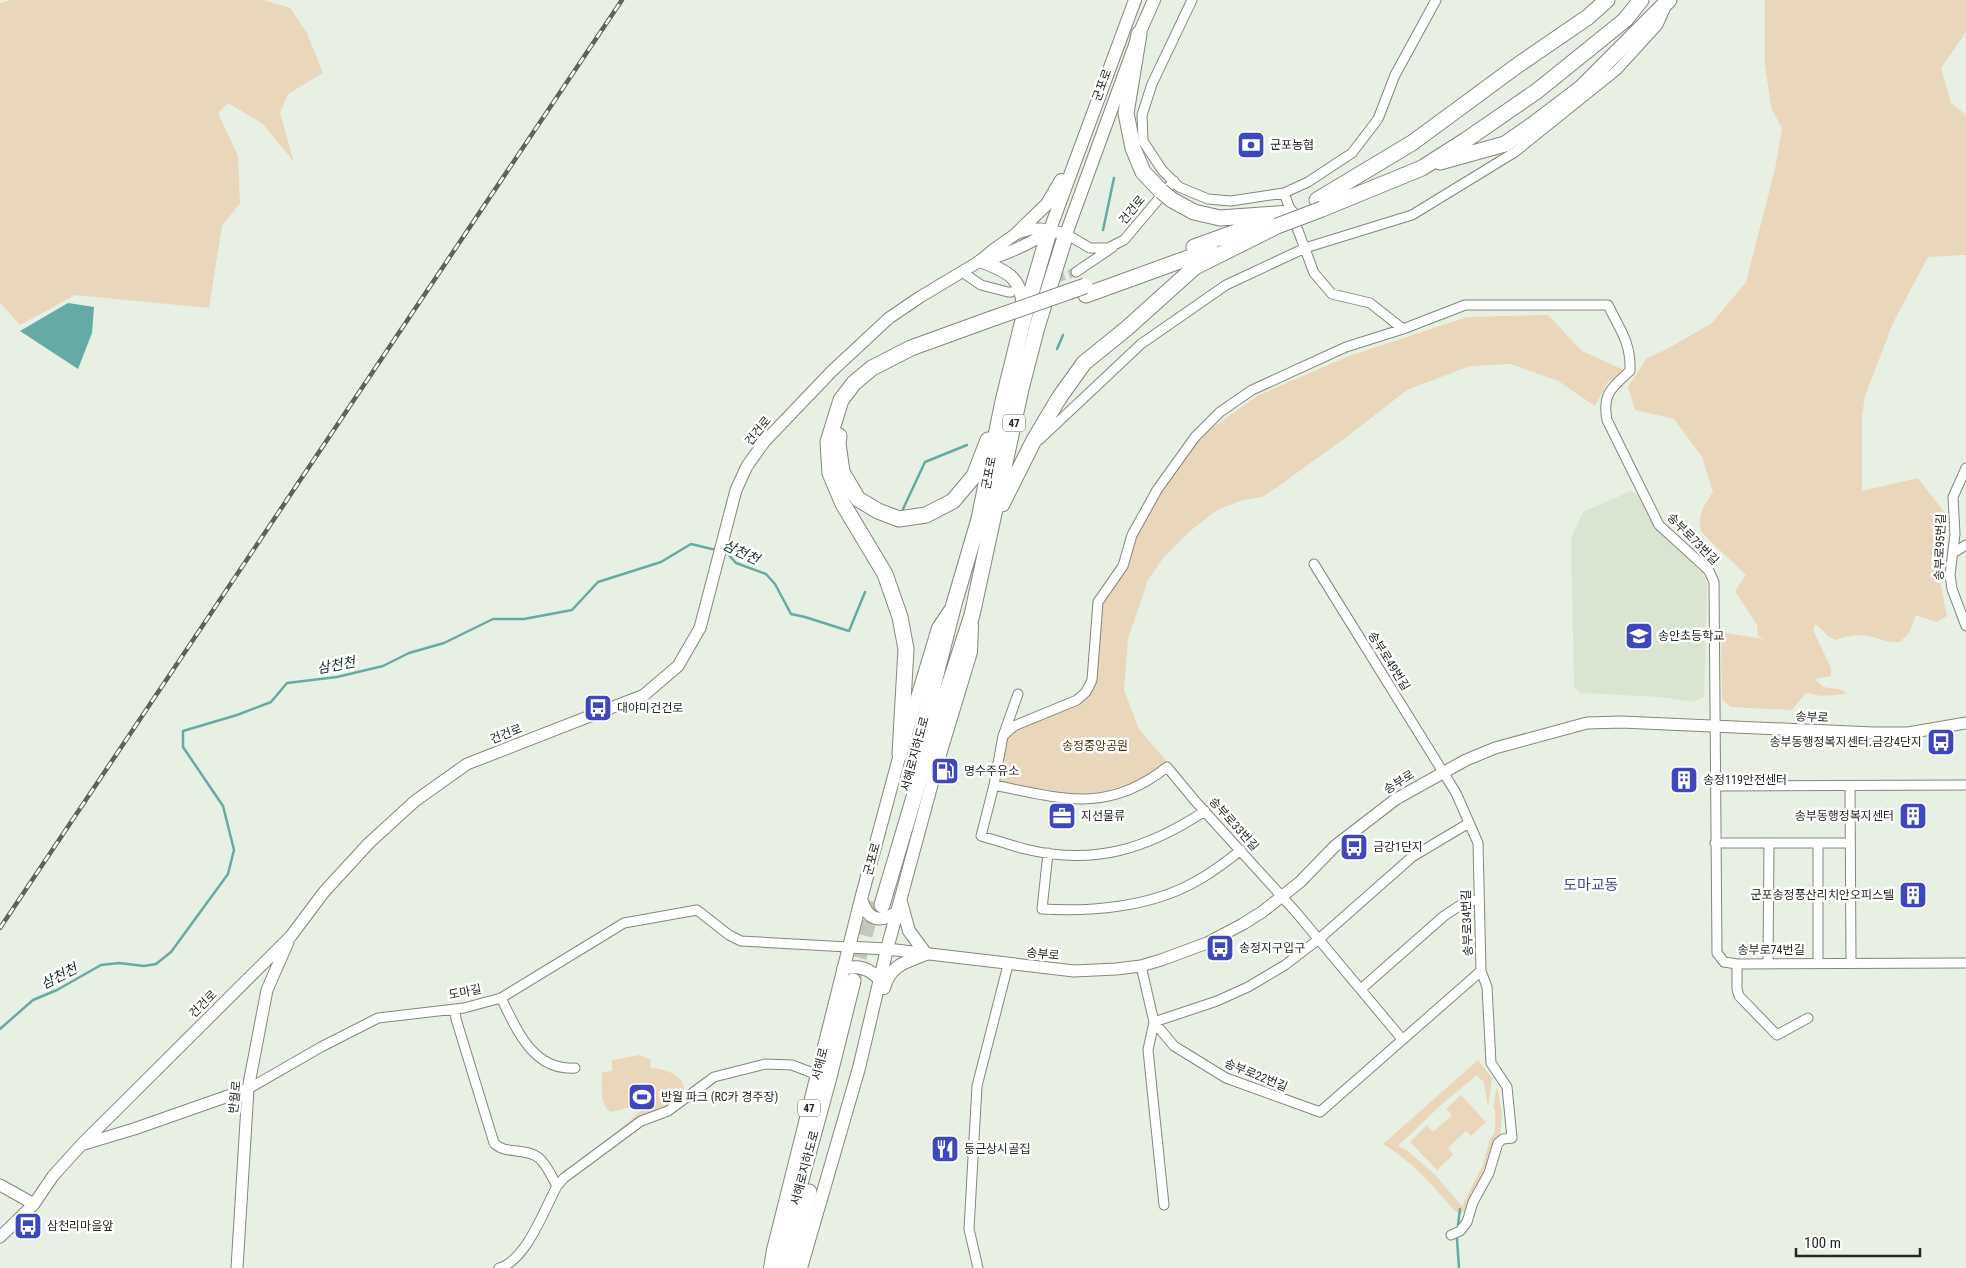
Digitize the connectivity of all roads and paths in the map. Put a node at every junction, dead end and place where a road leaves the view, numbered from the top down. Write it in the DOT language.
graph roads {
  1 [pos="1135,0"];
  2 [pos="1154,0"];
  3 [pos="1192,0"];
  4 [pos="1436,0"];
  5 [pos="1607,0"];
  6 [pos="1641,0"];
  7 [pos="1669,0"];
  8 [pos="1139,34"];
  9 [pos="1422,168"];
  10 [pos="1068,178"];
  11 [pos="1174,181"];
  12 [pos="1284,194"];
  13 [pos="1320,205"];
  14 [pos="1290,213"];
  15 [pos="1276,222"];
  16 [pos="1048,232"];
  17 [pos="1018,233"];
  18 [pos="1066,234"];
  19 [pos="1124,240"];
  20 [pos="1305,248"];
  21 [pos="980,262"];
  22 [pos="962,272"];
  23 [pos="1076,272"];
  24 [pos="1011,292"];
  25 [pos="992,324"];
  26 [pos="1022,324"];
  27 [pos="1403,330"];
  28 [pos="1003,401"];
  29 [pos="1028,450"];
  30 [pos="1966,468"];
  31 [pos="992,525"];
  32 [pos="1966,545"];
  33 [pos="1953,553"];
  34 [pos="1314,564"];
  35 [pos="954,604"];
  36 [pos="1963,607"];
  37 [pos="972,615"];
  38 [pos="1966,626"];
  39 [pos="1018,694"];
  40 [pos="1966,723"];
  41 [pos="1714,725"];
  42 [pos="1003,736"];
  43 [pos="900,754"];
  44 [pos="1442,772"];
  45 [pos="994,785"];
  46 [pos="1966,785"];
  47 [pos="1715,786"];
  48 [pos="1850,787"];
  49 [pos="1205,811"];
  50 [pos="1468,823"];
  51 [pos="1715,843"];
  52 [pos="1768,843"];
  53 [pos="1850,843"];
  54 [pos="1818,844"];
  55 [pos="1241,850"];
  56 [pos="1048,853"];
  57 [pos="1282,897"];
  58 [pos="1478,899"];
  59 [pos="873,902"];
  60 [pos="899,907"];
  61 [pos="291,936"];
  62 [pos="1319,939"];
  63 [pos="848,947"];
  64 [pos="887,949"];
  65 [pos="926,954"];
  66 [pos="1768,963"];
  67 [pos="1818,963"];
  68 [pos="1851,963"];
  69 [pos="1966,963"];
  70 [pos="1736,964"];
  71 [pos="1008,965"];
  72 [pos="1141,966"];
  73 [pos="1481,971"];
  74 [pos="853,978"];
  75 [pos="880,980"];
  76 [pos="1362,989"];
  77 [pos="501,998"];
  78 [pos="455,1009"];
  79 [pos="1808,1018"];
  80 [pos="1154,1022"];
  81 [pos="1399,1041"];
  82 [pos="575,1068"];
  83 [pos="859,1068"];
  84 [pos="818,1075"];
  85 [pos="248,1089"];
  86 [pos="82,1144"];
  87 [pos="0,1185"];
  88 [pos="556,1186"];
  89 [pos="34,1204"];
  90 [pos="1164,1205"];
  91 [pos="1451,1235"];
  92 [pos="0,1237"];
  93 [pos="237,1268"];
  94 [pos="499,1268"];
  95 [pos="770,1268"];
  96 [pos="778,1268"];
  97 [pos="789,1268"];
  98 [pos="801,1268"];
  99 [pos="978,1268"];
  1 -- 10 [label="main road, 군포로 / 47"];
  2 -- 8 [label="main road, 군포로 / 47"];
  3 -- 11 [label="street"];
  4 -- 12 [label="street"];
  5 -- 13 [label="highway"];
  6 -- 9 [label="highway"];
  7 -- 9 [label="highway"];
  7 -- 20 [label="street"];
  8 -- 14 [label="highway"];
  8 -- 18 [label="main road, 군포로 / 47"];
  9 -- 13 [label="highway"];
  10 -- 16 [label="main road, 군포로 / 47"];
  10 -- 17 [label="main road"];
  11 -- 12 [label="street"];
  11 -- 19 [label="street, 건건로"];
  12 -- 20 [label="street"];
  13 -- 14 [label="highway"];
  13 -- 15 [label="highway, bridge"];
  14 -- 15 [label="highway"];
  15 -- 25 [label="highway, bridge"];
  15 -- 29 [label="highway"];
  16 -- 17 [label="street, 건건로"];
  16 -- 18 [label="street, 건건로"];
  16 -- 21 [label="street, 건건로"];
  16 -- 26 [label="highway, 군포로 / 47"];
  17 -- 21 [label="street, 건건로"];
  18 -- 19 [label="street, 건건로"];
  18 -- 31 [label="highway, 군포로 / 47"];
  19 -- 23 [label="street"];
  20 -- 27 [label="street"];
  20 -- 29 [label="street"];
  21 -- 22 [label="street, 건건로"];
  21 -- 26 [label="main road"];
  22 -- 24 [label="street"];
  22 -- 61 [label="street, 건건로"];
  25 -- 28 [label="highway"];
  25 -- 43 [label="highway"];
  26 -- 28 [label="highway, 군포로 / 47"];
  27 -- 41 [label="street, 송부로73번길"];
  27 -- 42 [label="street"];
  28 -- 35 [label="highway, 군포로 / 47"];
  29 -- 31 [label="highway"];
  30 -- 33 [label="street, 송부로95번길"];
  31 -- 37 [label="highway, 군포로 / 47"];
  32 -- 33 [label="street"];
  33 -- 36 [label="street, 송부로95번길"];
  34 -- 44 [label="street, 송부로49번길"];
  35 -- 43 [label="main road, 군포로 / 47"];
  35 -- 59 [label="highway, 서해로지하도로 / 47"];
  36 -- 38 [label="street, 송부로95번길"];
  37 -- 59 [label="highway, 서해로지하도로 / 47"];
  37 -- 60 [label="main road, 군포로 / 47"];
  39 -- 42 [label="street"];
  40 -- 41 [label="street, 송부로"];
  41 -- 44 [label="street, 송부로"];
  41 -- 47 [label="street, 송부로74번길"];
  42 -- 45 [label="street"];
  43 -- 59 [label="main road, 군포로 / 47"];
  44 -- 50 [label="street, 송부로34번길"];
  44 -- 57 [label="street, 송부로"];
  45 -- 49 [label="street, 송부로33번길"];
  45 -- 56 [label="street"];
  46 -- 48 [label="street"];
  47 -- 48 [label="street"];
  47 -- 51 [label="street, 송부로74번길"];
  48 -- 53 [label="street"];
  49 -- 55 [label="street, 송부로33번길"];
  49 -- 56 [label="street"];
  50 -- 58 [label="street, 송부로34번길"];
  50 -- 62 [label="street"];
  51 -- 52 [label="street"];
  51 -- 70 [label="street, 송부로74번길"];
  52 -- 54 [label="street"];
  52 -- 66 [label="street"];
  53 -- 54 [label="street"];
  53 -- 68 [label="street"];
  54 -- 67 [label="street"];
  55 -- 56 [label="street"];
  55 -- 57 [label="street, 송부로33번길"];
  57 -- 62 [label="street, 송부로33번길"];
  57 -- 72 [label="street, 송부로"];
  58 -- 73 [label="street, 송부로34번길"];
  58 -- 76 [label="street"];
  59 -- 60 [label="main road"];
  59 -- 63 [label="main road, 군포로 / 47"];
  60 -- 64 [label="main road, 군포로 / 47"];
  60 -- 65 [label="main road"];
  61 -- 85 [label="street, 반월로"];
  61 -- 86 [label="street, 건건로"];
  62 -- 76 [label="street, 송부로33번길"];
  62 -- 80 [label="street"];
  63 -- 64 [label="street, 송부로"];
  63 -- 74 [label="main road, 서해로 / 47"];
  63 -- 77 [label="street, 도마길"];
  64 -- 65 [label="street, 송부로"];
  64 -- 75 [label="main road, 47"];
  65 -- 71 [label="street, 송부로"];
  65 -- 83 [label="main road"];
  66 -- 67 [label="street, 송부로74번길"];
  66 -- 70 [label="street, 송부로74번길"];
  67 -- 68 [label="street, 송부로74번길"];
  68 -- 69 [label="street, 송부로74번길"];
  70 -- 79 [label="street"];
  71 -- 72 [label="street, 송부로"];
  71 -- 99 [label="street"];
  72 -- 80 [label="street, 송부로22번길"];
  73 -- 81 [label="street, 송부로34번길"];
  73 -- 91 [label="street"];
  74 -- 75 [label="main road"];
  74 -- 84 [label="main road, 서해로 / 47"];
  74 -- 96 [label="highway, 서해로지하도로 / 47"];
  74 -- 97 [label="highway, 서해로지하도로 / 47"];
  75 -- 83 [label="main road, 47"];
  76 -- 81 [label="street, 송부로33번길"];
  77 -- 78 [label="street, 도마길"];
  77 -- 82 [label="street"];
  78 -- 85 [label="street, 도마길"];
  78 -- 88 [label="street"];
  80 -- 81 [label="street, 송부로22번길"];
  80 -- 90 [label="street"];
  83 -- 98 [label="main road, 47"];
  84 -- 88 [label="street"];
  84 -- 95 [label="main road, 서해로 / 47"];
  85 -- 86 [label="street, 도마길"];
  85 -- 93 [label="street, 반월로"];
  86 -- 89 [label="street, 건건로"];
  87 -- 89 [label="street"];
  88 -- 94 [label="street"];
  89 -- 92 [label="street, 건건로"];
}
